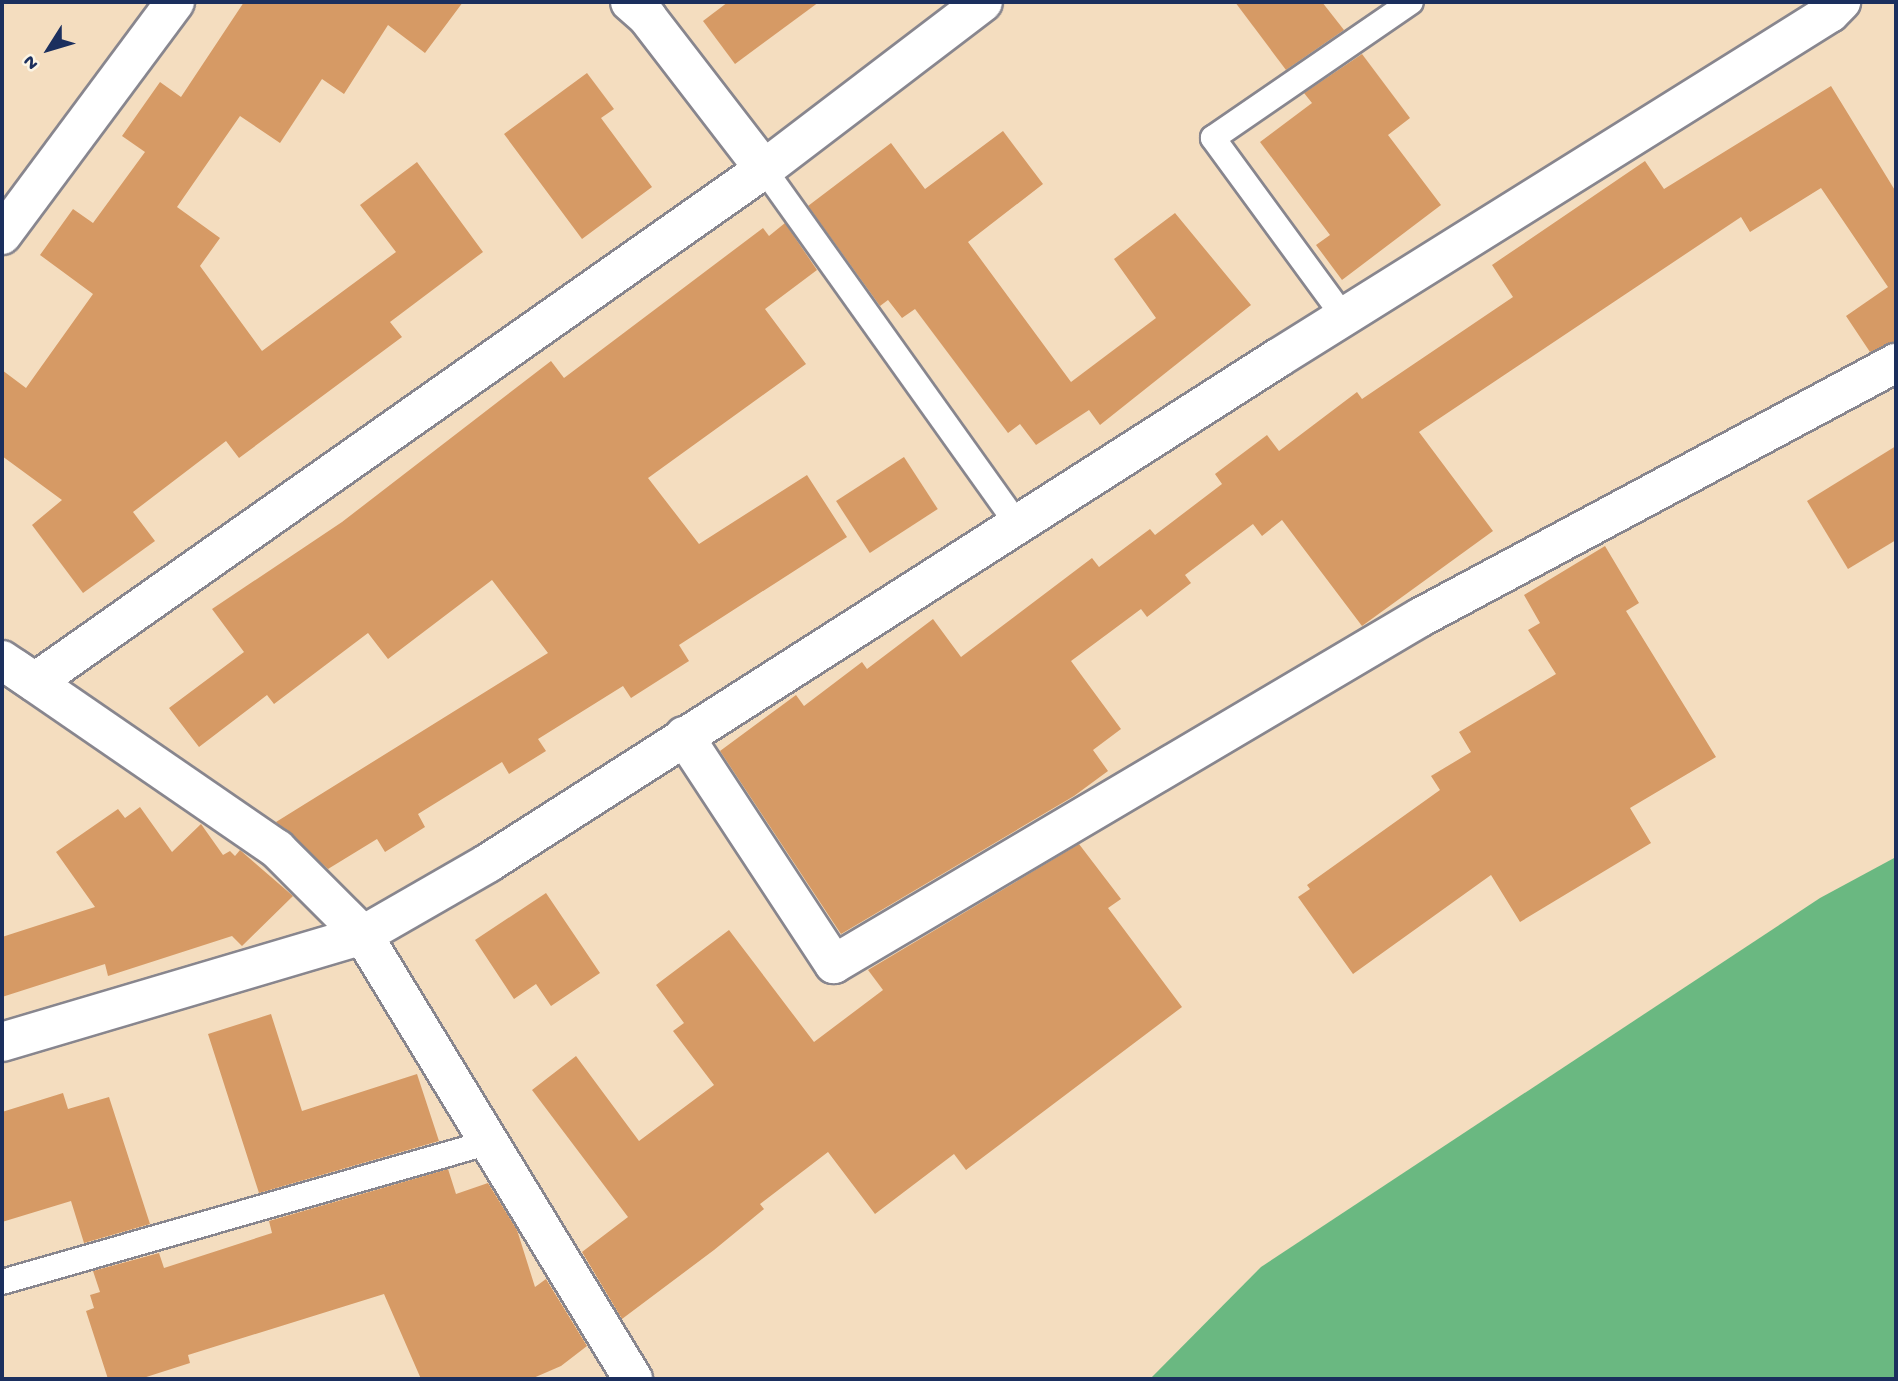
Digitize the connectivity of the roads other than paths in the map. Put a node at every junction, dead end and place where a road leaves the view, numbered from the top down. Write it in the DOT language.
graph roads {
  1 [pos="175,2"];
  2 [pos="630,2"];
  3 [pos="983,2"];
  4 [pos="1411,2"];
  5 [pos="1841,2"];
  6 [pos="764,169"];
  7 [pos="2,235"];
  8 [pos="1344,317"];
  9 [pos="1896,363"];
  10 [pos="1019,527"];
  11 [pos="2,660"];
  12 [pos="35,682"];
  13 [pos="684,736"];
  14 [pos="363,935"];
  15 [pos="2,1042"];
  16 [pos="490,1142"];
  17 [pos="2,1282"];
  18 [pos="634,1379"];
  1 -- 7 [label="street"];
  2 -- 6 [label="street"];
  3 -- 6 [label="street"];
  4 -- 8 [label="lane"];
  5 -- 8 [label="street"];
  6 -- 10 [label="lane"];
  6 -- 12 [label="street"];
  8 -- 10 [label="street"];
  9 -- 13 [label="street"];
  10 -- 13 [label="street"];
  11 -- 12 [label="street"];
  12 -- 14 [label="street"];
  13 -- 14 [label="street"];
  14 -- 15 [label="street"];
  14 -- 16 [label="street"];
  16 -- 17 [label="lane"];
  16 -- 18 [label="street"];
}
